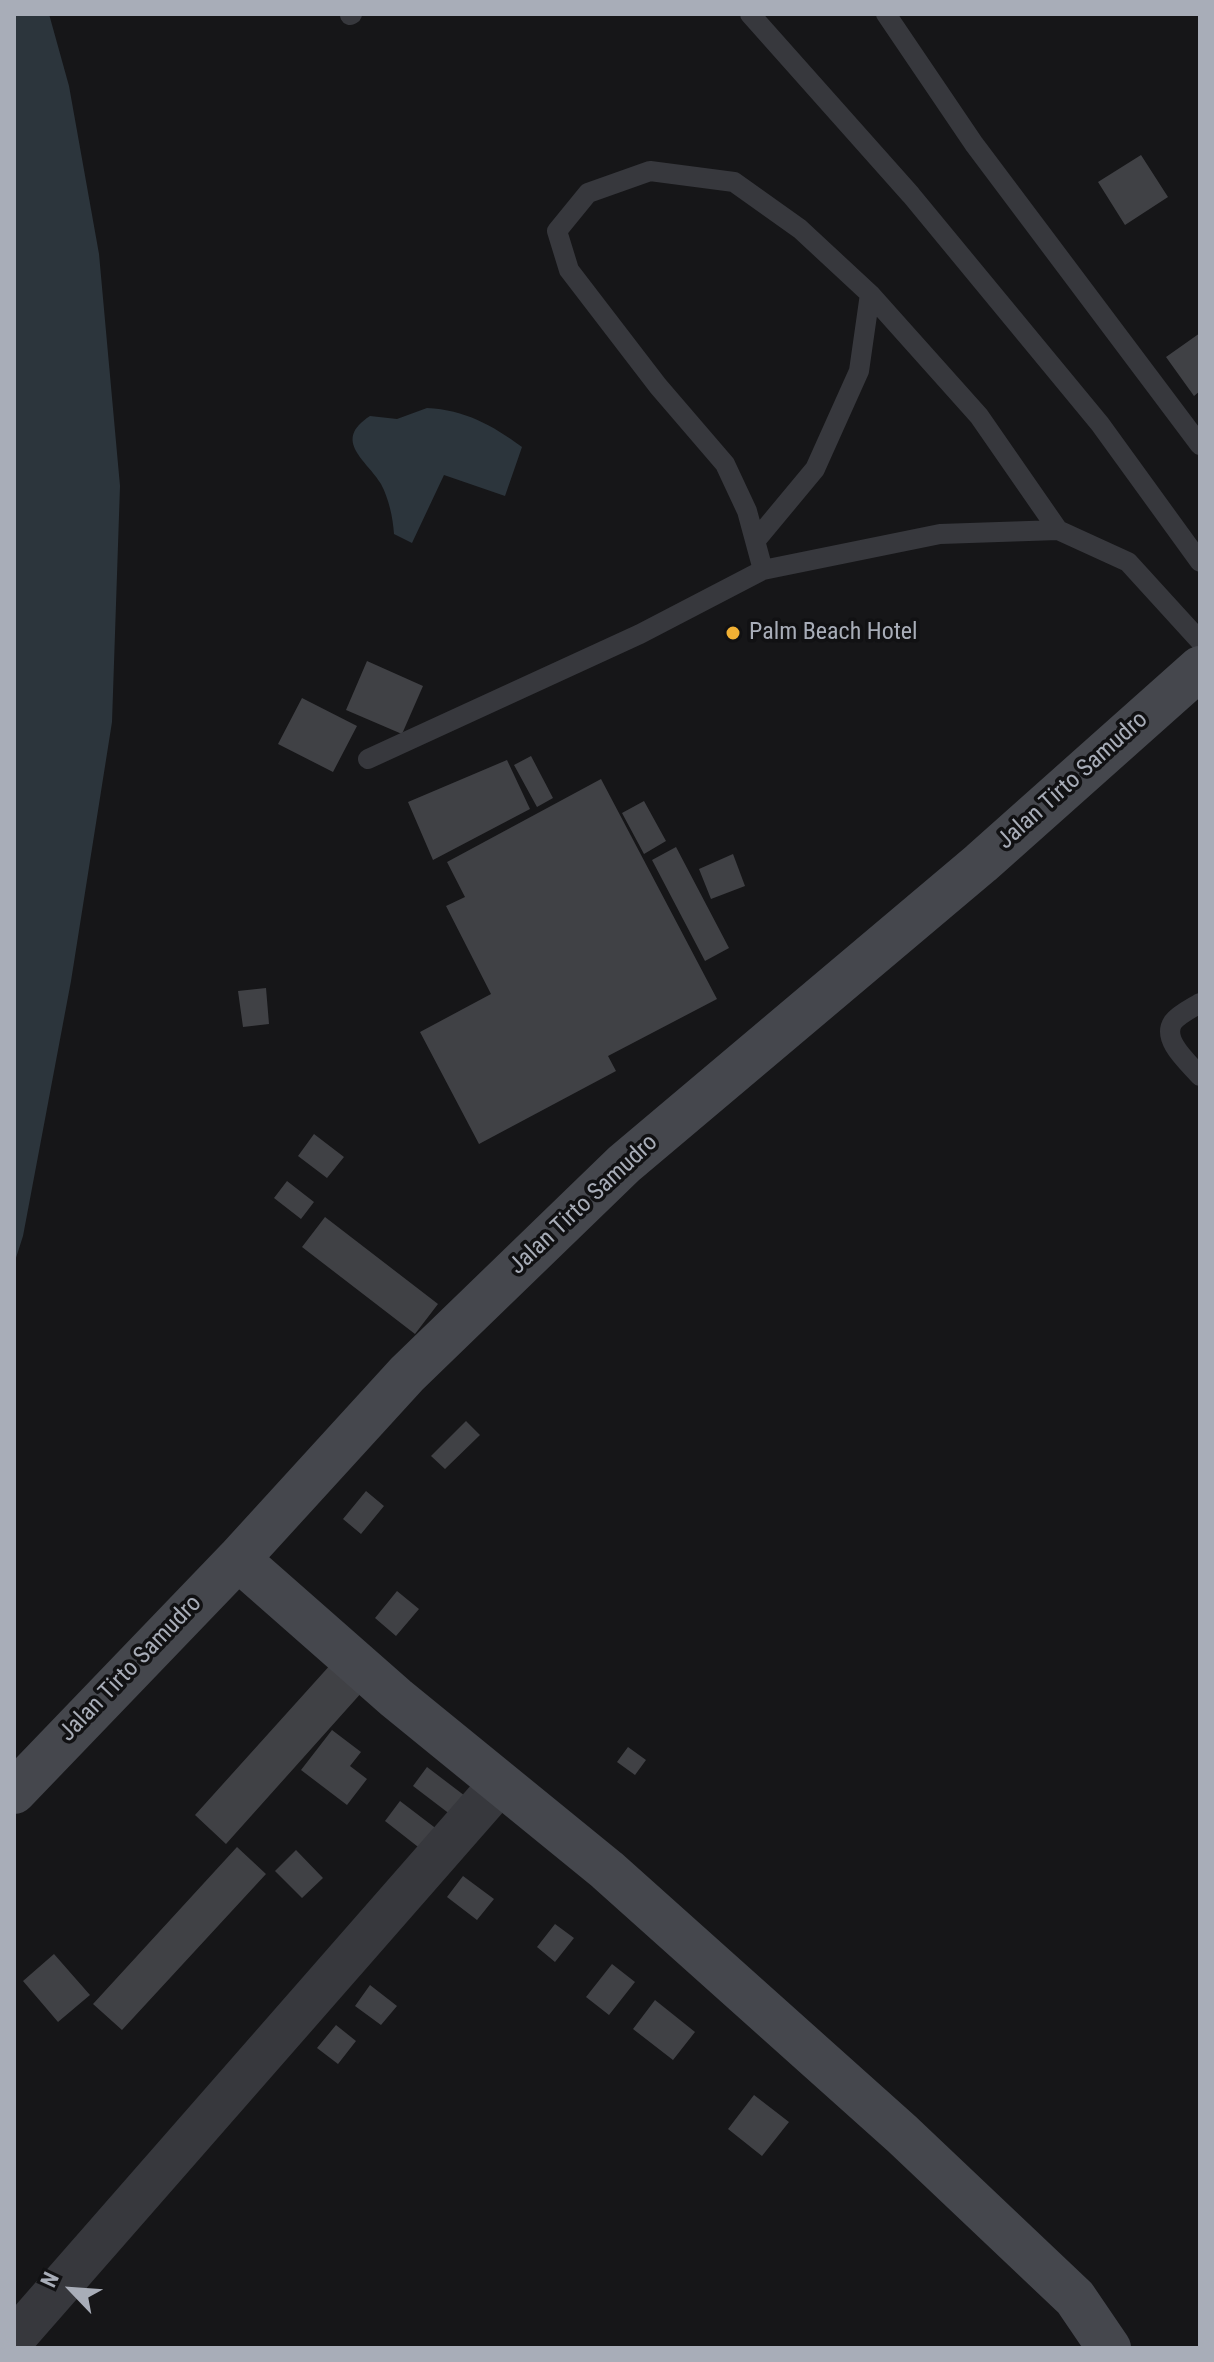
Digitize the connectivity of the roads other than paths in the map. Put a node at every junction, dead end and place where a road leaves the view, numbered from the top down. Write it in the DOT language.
graph roads {
  1 [pos="750,14"];
  2 [pos="886,14"];
  3 [pos="870,294"];
  4 [pos="1200,445"];
  5 [pos="1058,530"];
  6 [pos="756,540"];
  7 [pos="1200,562"];
  8 [pos="763,570"];
  9 [pos="1198,667"];
  10 [pos="368,759"];
  11 [pos="1200,1003"];
  12 [pos="1200,1076"];
  13 [pos="238,1559"];
  14 [pos="499,1785"];
  15 [pos="14,1792"];
  16 [pos="14,2339"];
  17 [pos="1109,2348"];
  1 -- 7 [label="lane"];
  2 -- 4 [label="lane"];
  3 -- 5 [label="lane"];
  3 -- 6 [label="lane"];
  3 -- 6 [label="lane"];
  5 -- 8 [label="lane"];
  5 -- 9 [label="lane"];
  6 -- 8 [label="lane"];
  8 -- 10 [label="lane"];
  9 -- 13 [label="street, Jalan Tirto Samudro"];
  11 -- 12 [label="lane"];
  13 -- 14 [label="street"];
  13 -- 15 [label="street, Jalan Tirto Samudro"];
  14 -- 16 [label="street"];
  14 -- 17 [label="street"];
}
